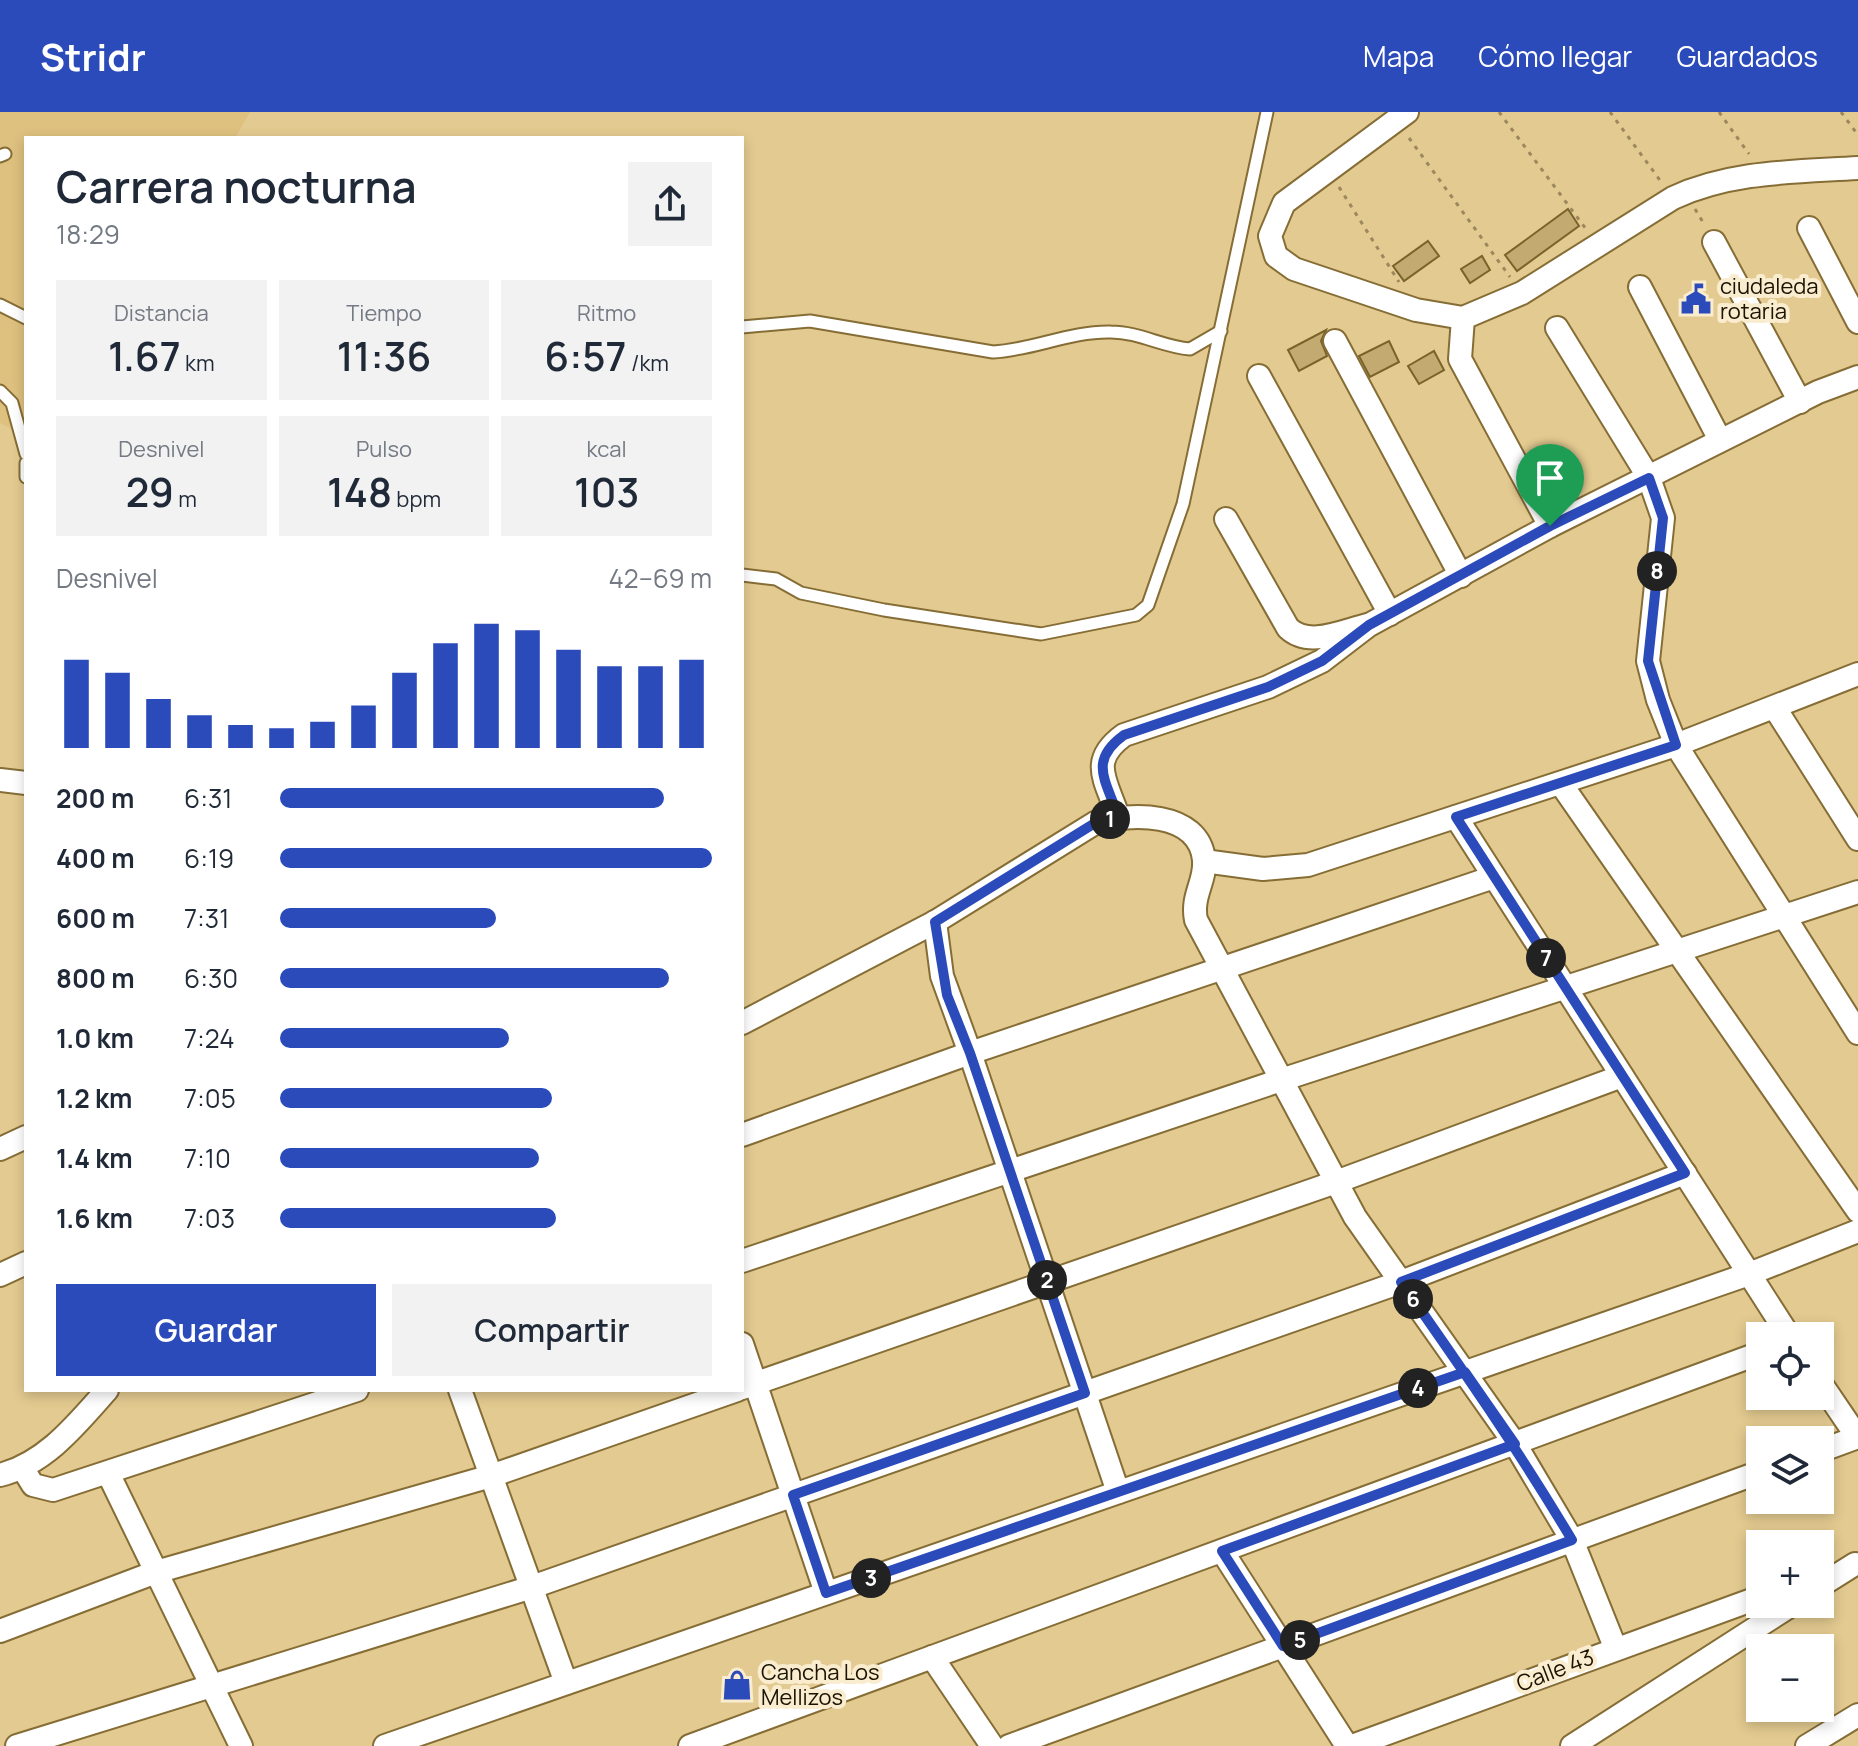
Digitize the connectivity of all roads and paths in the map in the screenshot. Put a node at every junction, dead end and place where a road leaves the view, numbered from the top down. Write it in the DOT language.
graph roads {
  1 [pos="1267,112"];
  2 [pos="1499,112"];
  3 [pos="1610,112"];
  4 [pos="1719,112"];
  5 [pos="1841,112"];
  6 [pos="1401,116"];
  7 [pos="1858,135"];
  8 [pos="1858,168"];
  9 [pos="1328,170"];
  10 [pos="1763,174"];
  11 [pos="1673,198"];
  12 [pos="1809,228"];
  13 [pos="1714,242"];
  14 [pos="1597,245"];
  15 [pos="1640,287"];
  16 [pos="1522,293"];
  17 [pos="0,305"];
  18 [pos="1416,310"];
  19 [pos="24,317"];
  20 [pos="1858,322"];
  21 [pos="1462,326"];
  22 [pos="744,327"];
  23 [pos="1557,328"];
  24 [pos="1221,331"];
  25 [pos="1335,341"];
  26 [pos="1259,376"];
  27 [pos="1858,377"];
  28 [pos="0,391"];
  29 [pos="1800,402"];
  30 [pos="1720,440"];
  31 [pos="24,447"];
  32 [pos="1649,478"];
  33 [pos="1226,519"];
  34 [pos="1550,526"];
  35 [pos="744,575"];
  36 [pos="1461,576"];
  37 [pos="1390,614"];
  38 [pos="1369,625"];
  39 [pos="1858,674"];
  40 [pos="1775,708"];
  41 [pos="1676,745"];
  42 [pos="0,780"];
  43 [pos="24,783"];
  44 [pos="1561,784"];
  45 [pos="1118,816"];
  46 [pos="1456,817"];
  47 [pos="1858,839"];
  48 [pos="1204,861"];
  49 [pos="1494,877"];
  50 [pos="1858,892"];
  51 [pos="1783,915"];
  52 [pos="935,922"];
  53 [pos="1675,952"];
  54 [pos="1222,968"];
  55 [pos="1565,988"];
  56 [pos="744,1022"];
  57 [pos="1858,1033"];
  58 [pos="970,1053"];
  59 [pos="1622,1076"];
  60 [pos="1281,1080"];
  61 [pos="744,1134"];
  62 [pos="24,1138"];
  63 [pos="0,1149"];
  64 [pos="1010,1171"];
  65 [pos="1685,1173"];
  66 [pos="1336,1182"];
  67 [pos="1858,1211"];
  68 [pos="1858,1231"];
  69 [pos="744,1260"];
  70 [pos="24,1264"];
  71 [pos="1749,1274"];
  72 [pos="0,1275"];
  73 [pos="1048,1282"];
  74 [pos="1401,1282"];
  75 [pos="1780,1322"];
  76 [pos="1746,1358"];
  77 [pos="1465,1372"];
  78 [pos="745,1387"];
  79 [pos="105,1392"];
  80 [pos="351,1392"];
  81 [pos="461,1392"];
  82 [pos="731,1392"];
  83 [pos="1085,1393"];
  84 [pos="1834,1402"];
  85 [pos="1858,1437"];
  86 [pos="1515,1444"];
  87 [pos="1834,1446"];
  88 [pos="23,1469"];
  89 [pos="108,1473"];
  90 [pos="0,1475"];
  91 [pos="491,1476"];
  92 [pos="1746,1477"];
  93 [pos="1118,1492"];
  94 [pos="793,1495"];
  95 [pos="1572,1540"];
  96 [pos="1222,1551"];
  97 [pos="1856,1564"];
  98 [pos="1834,1571"];
  99 [pos="156,1572"];
  100 [pos="1834,1577"];
  101 [pos="532,1587"];
  102 [pos="826,1593"];
  103 [pos="1746,1602"];
  104 [pos="1771,1618"];
  105 [pos="0,1631"];
  106 [pos="1283,1646"];
  107 [pos="1615,1647"];
  108 [pos="932,1657"];
  109 [pos="566,1683"];
  110 [pos="211,1686"];
  111 [pos="1858,1715"];
  112 [pos="17,1746"];
  113 [pos="241,1746"];
  114 [pos="385,1746"];
  115 [pos="690,1746"];
  116 [pos="992,1746"];
  117 [pos="1009,1746"];
  118 [pos="1349,1746"];
  119 [pos="1572,1746"];
  120 [pos="1807,1746"];
  1 -- 24 [label="lane"];
  2 -- 14 [label="path"];
  3 -- 11 [label="path"];
  4 -- 10 [label="path"];
  5 -- 7 [label="path"];
  6 -- 9 [label="street"];
  6 -- 16 [label="path"];
  8 -- 10 [label="street"];
  9 -- 18 [label="path"];
  9 -- 18 [label="street"];
  10 -- 11 [label="street"];
  11 -- 14 [label="street"];
  12 -- 20 [label="street"];
  13 -- 29 [label="street"];
  14 -- 16 [label="street"];
  15 -- 30 [label="street"];
  16 -- 21 [label="street"];
  17 -- 19 [label="lane"];
  18 -- 21 [label="street"];
  21 -- 34 [label="street"];
  22 -- 24 [label="lane"];
  23 -- 32 [label="street"];
  24 -- 35 [label="lane"];
  25 -- 36 [label="street"];
  26 -- 37 [label="street"];
  27 -- 29 [label="street"];
  28 -- 31 [label="lane"];
  29 -- 30 [label="street"];
  30 -- 32 [label="street"];
  32 -- 34 [label="street"];
  32 -- 41 [label="street"];
  33 -- 38 [label="street"];
  34 -- 36 [label="street"];
  36 -- 37 [label="street"];
  37 -- 38 [label="street"];
  38 -- 45 [label="street"];
  39 -- 40 [label="street"];
  40 -- 41 [label="street"];
  40 -- 47 [label="street"];
  41 -- 44 [label="street"];
  41 -- 51 [label="street"];
  42 -- 43 [label="street"];
  44 -- 46 [label="street"];
  44 -- 53 [label="street"];
  45 -- 48 [label="street"];
  45 -- 52 [label="street"];
  46 -- 48 [label="street"];
  46 -- 49 [label="street"];
  48 -- 54 [label="street"];
  49 -- 54 [label="street"];
  49 -- 55 [label="street"];
  50 -- 51 [label="street"];
  51 -- 53 [label="street"];
  51 -- 57 [label="street"];
  52 -- 56 [label="street"];
  52 -- 58 [label="street"];
  53 -- 55 [label="street"];
  53 -- 67 [label="street"];
  54 -- 58 [label="street"];
  54 -- 60 [label="street"];
  55 -- 59 [label="street"];
  55 -- 60 [label="street"];
  58 -- 61 [label="street"];
  58 -- 64 [label="street"];
  59 -- 65 [label="street"];
  59 -- 66 [label="street"];
  60 -- 64 [label="street"];
  60 -- 66 [label="street"];
  62 -- 63 [label="street"];
  64 -- 69 [label="street"];
  64 -- 73 [label="street"];
  65 -- 71 [label="street"];
  65 -- 74 [label="street"];
  66 -- 73 [label="street"];
  66 -- 74 [label="street"];
  68 -- 71 [label="street"];
  70 -- 72 [label="street"];
  71 -- 75 [label="street"];
  71 -- 77 [label="street"];
  73 -- 78 [label="street"];
  73 -- 83 [label="street"];
  74 -- 77 [label="street"];
  74 -- 83 [label="street"];
  76 -- 86 [label="street"];
  77 -- 86 [label="street"];
  77 -- 93 [label="street"];
  78 -- 94 [label="street"];
  79 -- 88 [label="street"];
  80 -- 89 [label="street"];
  81 -- 91 [label="street"];
  82 -- 91 [label="street"];
  83 -- 93 [label="street"];
  83 -- 94 [label="street"];
  84 -- 85 [label="street"];
  85 -- 87 [label="street"];
  86 -- 95 [label="street"];
  86 -- 96 [label="street"];
  88 -- 89 [label="street"];
  88 -- 90 [label="street"];
  89 -- 99 [label="street"];
  91 -- 99 [label="street"];
  91 -- 101 [label="street"];
  92 -- 95 [label="street"];
  93 -- 102 [label="street"];
  94 -- 101 [label="street"];
  94 -- 102 [label="street"];
  95 -- 106 [label="street"];
  95 -- 107 [label="street"];
  96 -- 106 [label="street"];
  96 -- 108 [label="street"];
  97 -- 98 [label="street"];
  97 -- 100 [label="street"];
  99 -- 105 [label="street"];
  99 -- 110 [label="street"];
  101 -- 109 [label="street"];
  101 -- 110 [label="street"];
  102 -- 109 [label="street"];
  103 -- 107 [label="street, Calle 43"];
  104 -- 119 [label="street"];
  106 -- 117 [label="street"];
  106 -- 118 [label="street"];
  107 -- 118 [label="street, Calle 43"];
  108 -- 115 [label="street"];
  108 -- 116 [label="street"];
  109 -- 114 [label="street"];
  110 -- 112 [label="street"];
  110 -- 113 [label="street"];
  111 -- 120 [label="street"];
}
